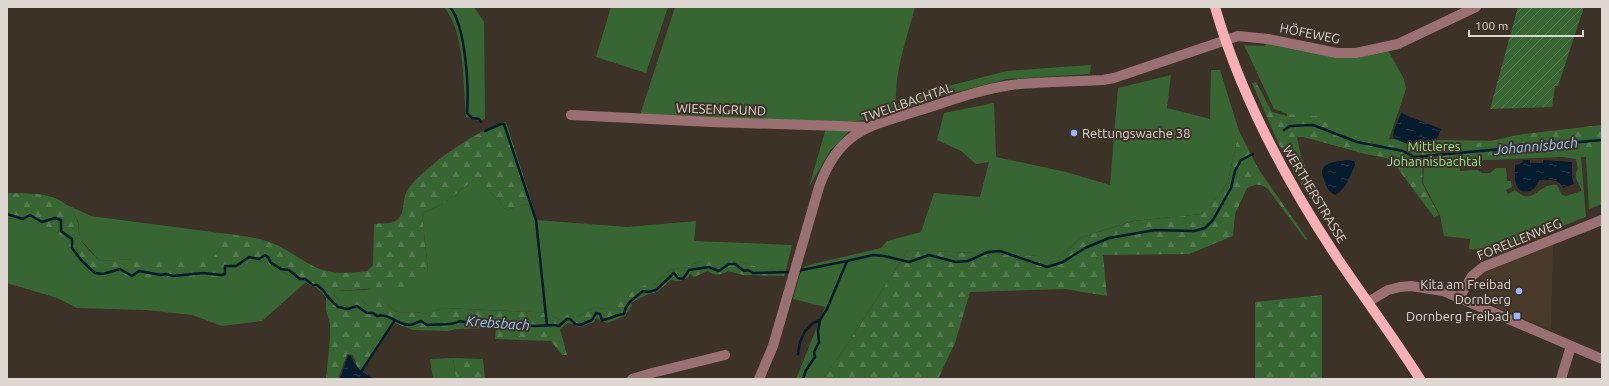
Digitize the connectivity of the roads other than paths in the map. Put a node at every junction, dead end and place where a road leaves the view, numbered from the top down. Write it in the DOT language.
graph roads {
  1 [pos="1216,7"];
  2 [pos="1476,7"];
  3 [pos="1226,39"];
  4 [pos="571,116"];
  5 [pos="870,127"];
  6 [pos="1602,220"];
  7 [pos="1459,298"];
  8 [pos="1368,302"];
  9 [pos="1571,346"];
  10 [pos="725,355"];
  11 [pos="1602,359"];
  12 [pos="632,379"];
  13 [pos="759,379"];
  14 [pos="1420,379"];
  15 [pos="1562,379"];
  1 -- 3 [label="main road, WERTHERSTRASSE"];
  2 -- 3 [label="street, HÖFEWEG"];
  3 -- 5 [label="street, TWELLBACHTAL"];
  3 -- 8 [label="main road, WERTHERSTRASSE"];
  4 -- 5 [label="street, WIESENGRUND"];
  5 -- 13 [label="street, TWELLBACHTAL"];
  6 -- 7 [label="street, FORELLENWEG"];
  7 -- 8 [label="street"];
  7 -- 9 [label="street"];
  8 -- 14 [label="main road, WERTHERSTRASSE"];
  9 -- 11 [label="street"];
  9 -- 15 [label="street"];
  10 -- 12 [label="street"];
}
